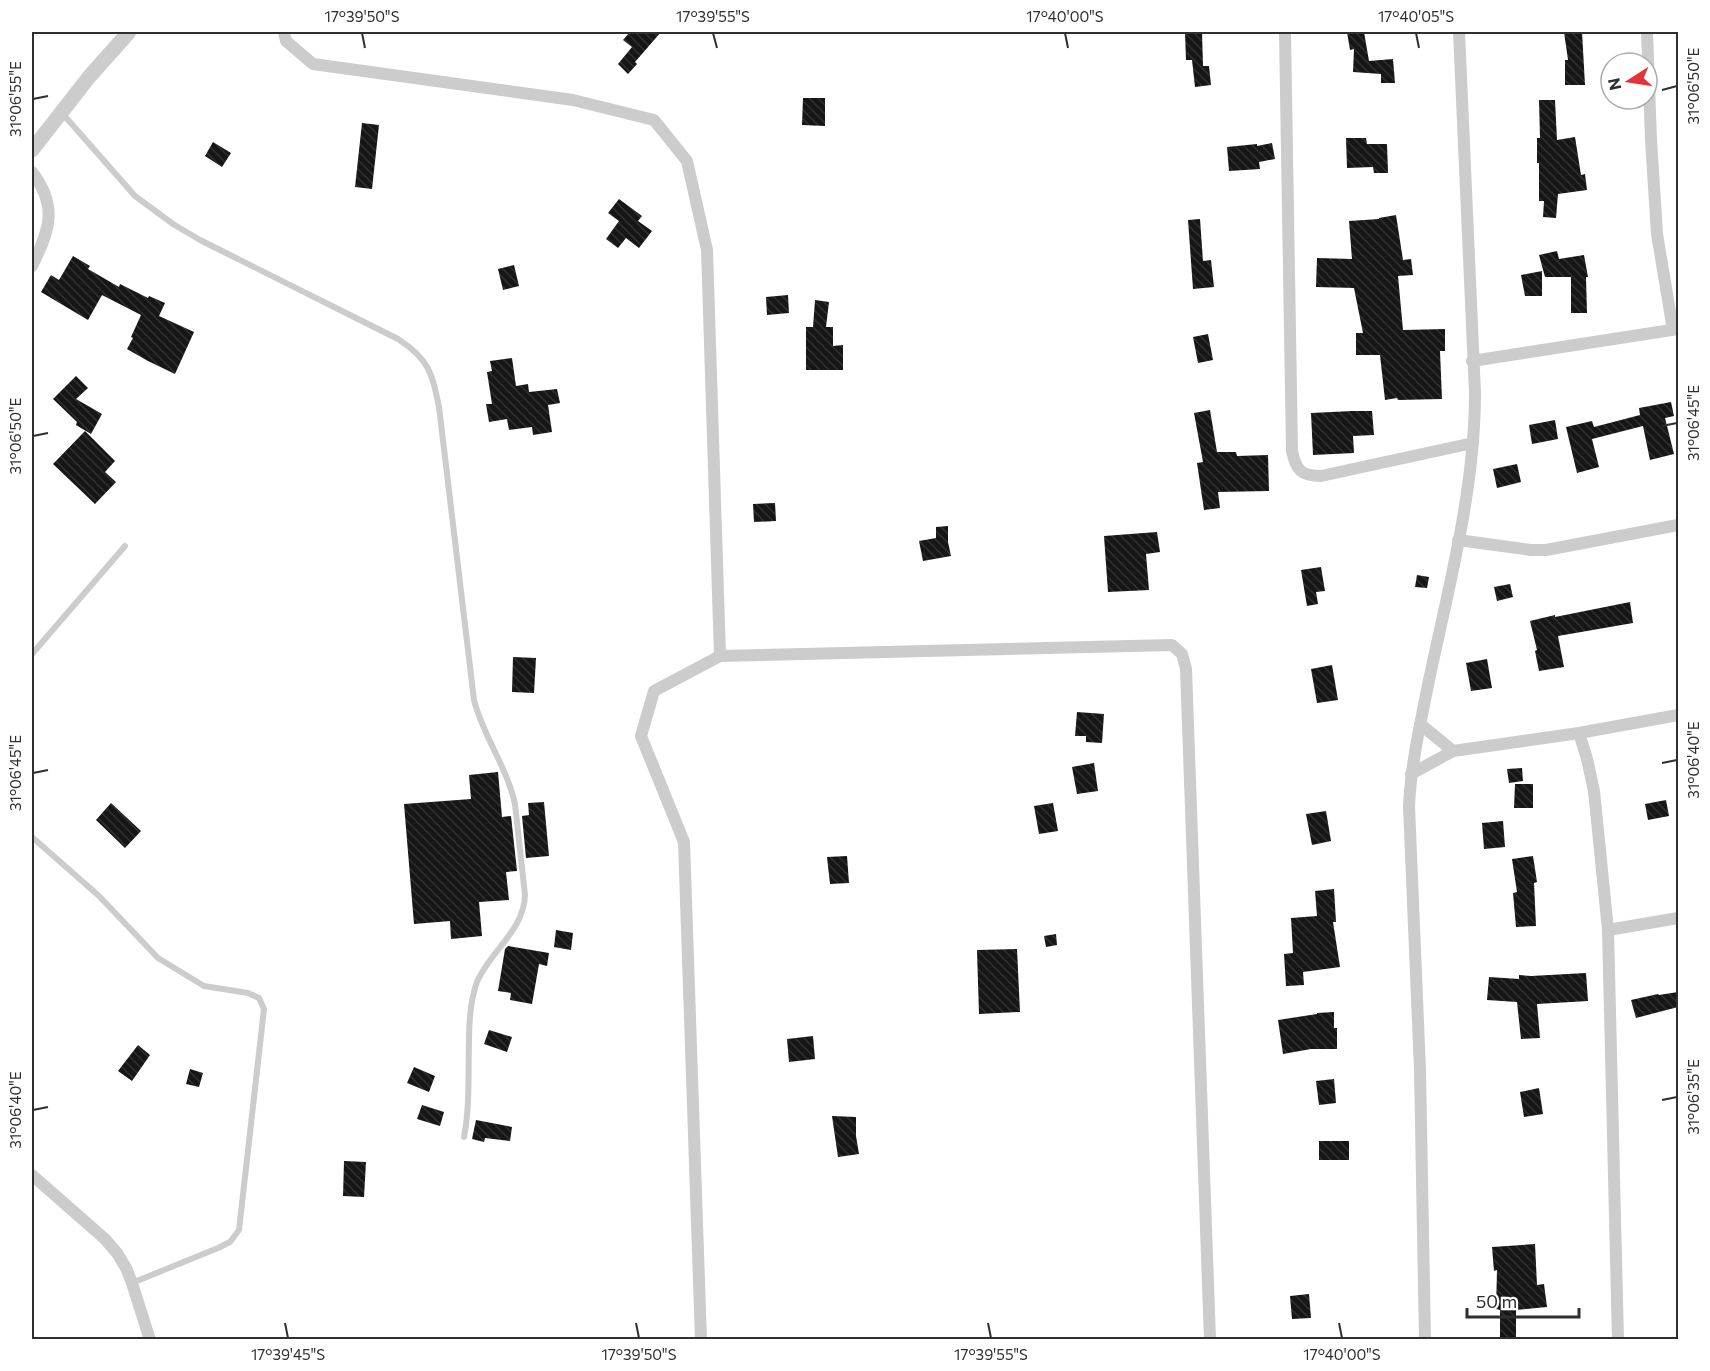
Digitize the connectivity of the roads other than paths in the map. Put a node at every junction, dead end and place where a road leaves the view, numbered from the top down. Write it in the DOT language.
graph roads {
  1 [pos="129,32"];
  2 [pos="284,32"];
  3 [pos="1285,32"];
  4 [pos="1459,32"];
  5 [pos="1647,32"];
  6 [pos="61,112"];
  7 [pos="32,150"];
  8 [pos="32,172"];
  9 [pos="32,266"];
  10 [pos="1676,329"];
  11 [pos="1472,361"];
  12 [pos="1473,443"];
  13 [pos="1678,525"];
  14 [pos="1458,540"];
  15 [pos="125,546"];
  16 [pos="32,654"];
  17 [pos="720,656"];
  18 [pos="1678,714"];
  19 [pos="1420,724"];
  20 [pos="1579,733"];
  21 [pos="1454,751"];
  22 [pos="1412,774"];
  23 [pos="32,837"];
  24 [pos="1678,918"];
  25 [pos="1608,930"];
  26 [pos="464,1137"];
  27 [pos="32,1174"];
  28 [pos="132,1283"];
  29 [pos="150,1340"];
  30 [pos="701,1340"];
  31 [pos="1210,1340"];
  32 [pos="1425,1340"];
  33 [pos="1618,1340"];
  1 -- 6 [label="street"];
  2 -- 17 [label="street"];
  3 -- 12 [label="street"];
  4 -- 11 [label="street"];
  5 -- 10 [label="street"];
  6 -- 7 [label="street"];
  6 -- 26 [label="lane"];
  8 -- 9 [label="street"];
  10 -- 11 [label="street"];
  11 -- 12 [label="street"];
  12 -- 14 [label="street"];
  13 -- 14 [label="street"];
  14 -- 19 [label="street"];
  15 -- 16 [label="lane"];
  17 -- 30 [label="street"];
  17 -- 31 [label="street"];
  18 -- 20 [label="street"];
  19 -- 21 [label="street"];
  19 -- 22 [label="street"];
  20 -- 21 [label="street"];
  20 -- 25 [label="street"];
  21 -- 22 [label="street"];
  22 -- 32 [label="street"];
  23 -- 28 [label="lane"];
  24 -- 25 [label="street"];
  25 -- 33 [label="street"];
  27 -- 28 [label="street"];
  28 -- 29 [label="street"];
}
